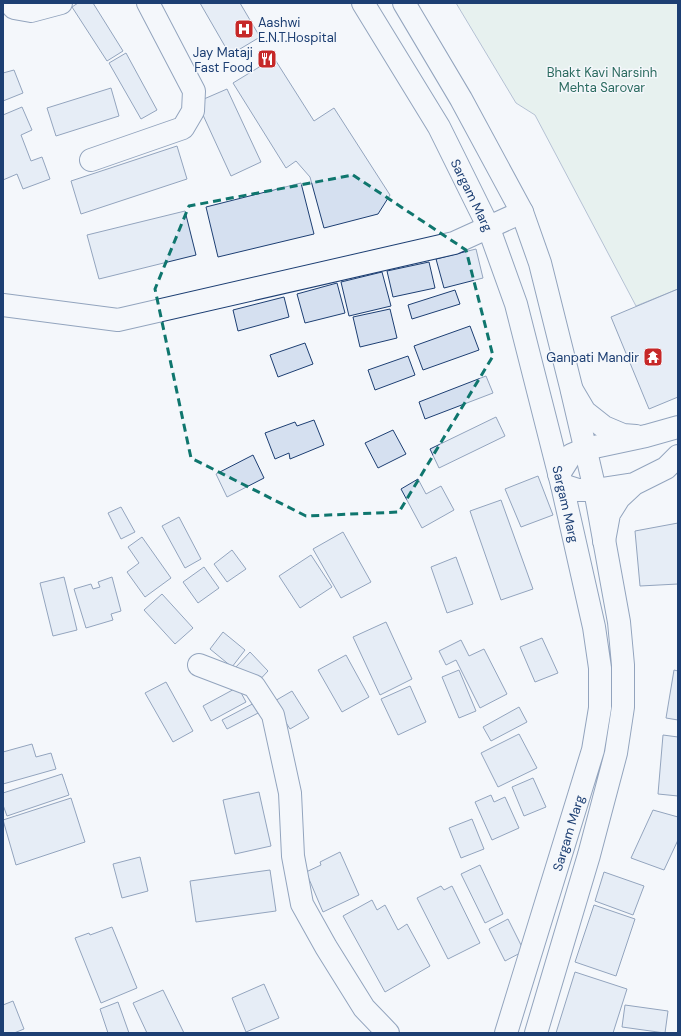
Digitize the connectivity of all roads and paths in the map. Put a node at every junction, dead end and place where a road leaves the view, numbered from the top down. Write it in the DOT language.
graph roads {
  1 [pos="10,3"];
  2 [pos="61,3"];
  3 [pos="148,3"];
  4 [pos="363,3"];
  5 [pos="404,3"];
  6 [pos="91,160"];
  7 [pos="522,212"];
  8 [pos="488,226"];
  9 [pos="3,305"];
  10 [pos="571,387"];
  11 [pos="678,427"];
  12 [pos="646,436"];
  13 [pos="585,449"];
  14 [pos="678,456"];
  15 [pos="561,479"];
  16 [pos="634,484"];
  17 [pos="594,490"];
  18 [pos="604,541"];
  19 [pos="199,665"];
  20 [pos="388,1033"];
  21 [pos="506,1033"];
  22 [pos="536,1033"];
  1 -- 2 [label="main road"];
  3 -- 6 [label="main road"];
  4 -- 8 [label="main road, Sargam Marg"];
  5 -- 7 [label="main road, Sargam Marg"];
  7 -- 8 [label="main road"];
  7 -- 10 [label="main road, Sargam Marg"];
  8 -- 9 [label="main road"];
  8 -- 15 [label="main road, Sargam Marg"];
  10 -- 12 [label="main road"];
  10 -- 13 [label="main road, Sargam Marg"];
  11 -- 12 [label="main road"];
  12 -- 13 [label="main road"];
  13 -- 15 [label="main road"];
  13 -- 17 [label="main road, Sargam Marg"];
  14 -- 16 [label="main road"];
  15 -- 17 [label="main road"];
  15 -- 21 [label="main road, Sargam Marg"];
  16 -- 17 [label="main road"];
  16 -- 18 [label="main road"];
  17 -- 18 [label="main road, Sargam Marg"];
  18 -- 22 [label="main road, Sargam Marg"];
  19 -- 20 [label="main road"];
}
